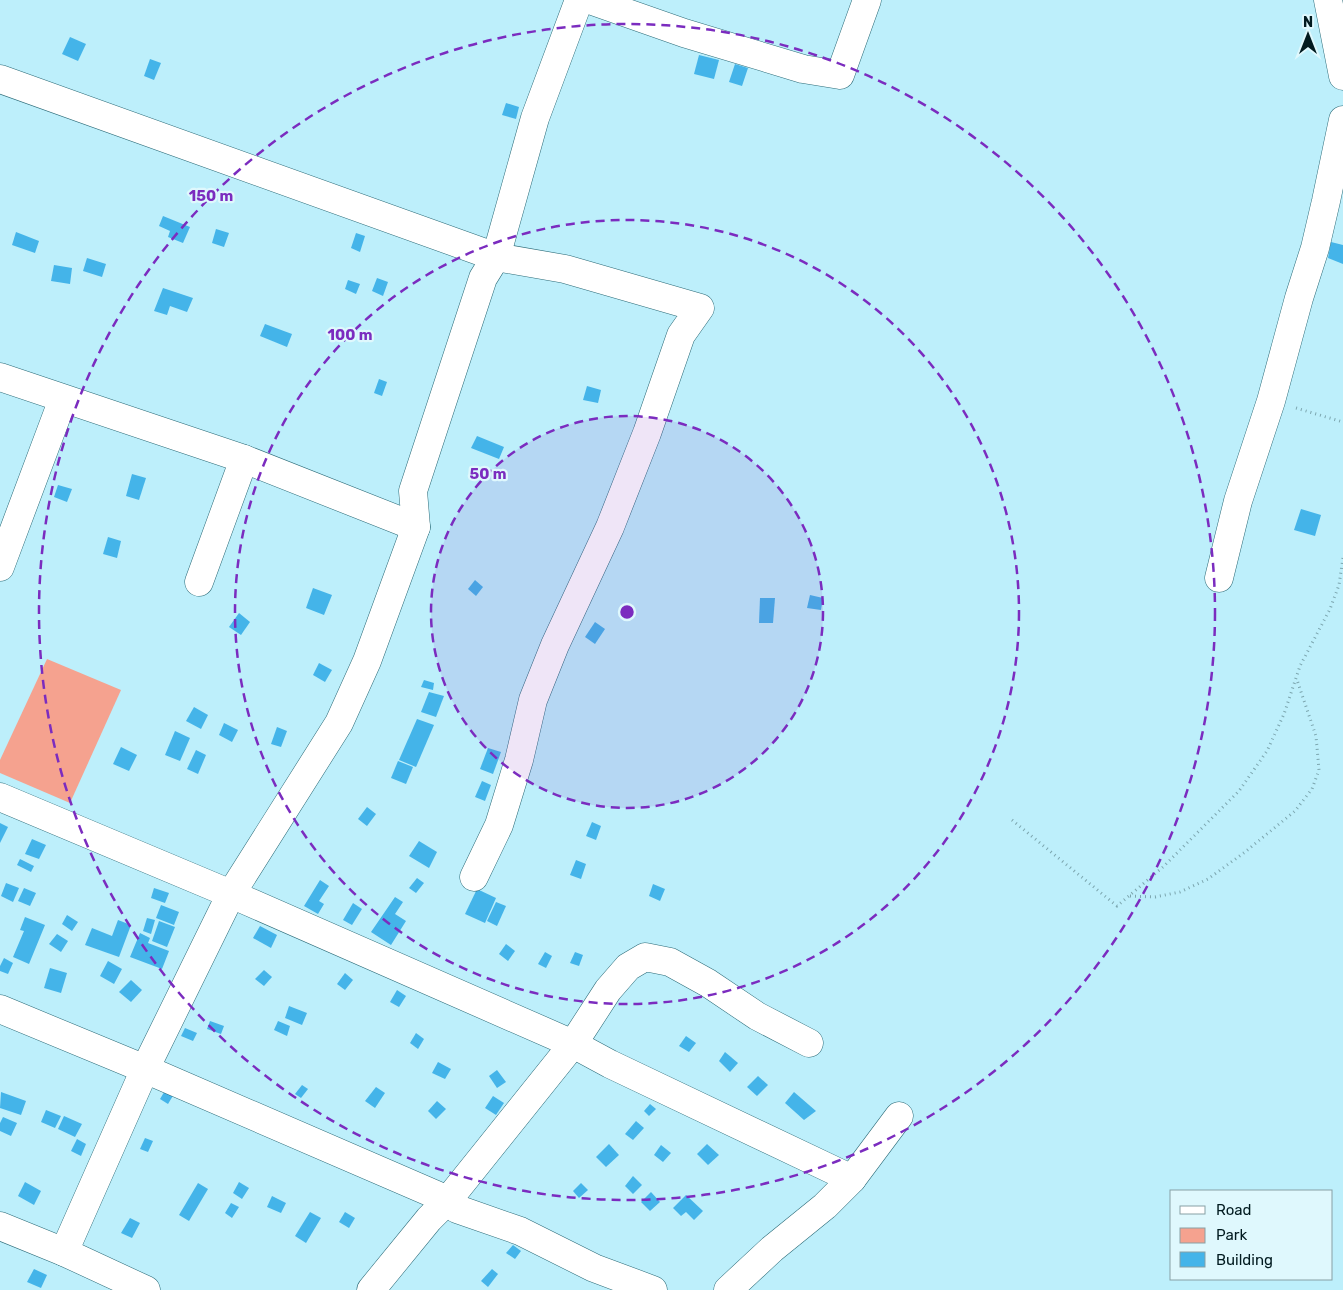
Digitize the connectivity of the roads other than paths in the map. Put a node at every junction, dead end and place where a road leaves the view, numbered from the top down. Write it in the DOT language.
graph roads {
  1 [pos="579,0"];
  2 [pos="590,0"];
  3 [pos="867,0"];
  4 [pos="1328,0"];
  5 [pos="1343,76"];
  6 [pos="0,79"];
  7 [pos="1343,120"];
  8 [pos="496,257"];
  9 [pos="0,378"];
  10 [pos="63,398"];
  11 [pos="244,459"];
  12 [pos="416,527"];
  13 [pos="0,566"];
  14 [pos="1219,578"];
  15 [pos="199,582"];
  16 [pos="0,797"];
  17 [pos="474,877"];
  18 [pos="231,894"];
  19 [pos="0,1009"];
  20 [pos="809,1043"];
  21 [pos="573,1044"];
  22 [pos="145,1069"];
  23 [pos="899,1116"];
  24 [pos="852,1179"];
  25 [pos="448,1200"];
  26 [pos="0,1226"];
  27 [pos="64,1252"];
  28 [pos="146,1290"];
  29 [pos="371,1290"];
  30 [pos="653,1290"];
  31 [pos="728,1290"];
  1 -- 8 [label="street"];
  2 -- 3 [label="street"];
  4 -- 5 [label="street"];
  6 -- 8 [label="street"];
  7 -- 14 [label="street"];
  8 -- 12 [label="street"];
  8 -- 17 [label="street"];
  9 -- 10 [label="street"];
  10 -- 11 [label="street"];
  10 -- 13 [label="street"];
  11 -- 12 [label="street"];
  11 -- 15 [label="street"];
  12 -- 18 [label="street"];
  16 -- 18 [label="street"];
  18 -- 21 [label="street"];
  18 -- 22 [label="street"];
  19 -- 22 [label="street"];
  20 -- 21 [label="street"];
  21 -- 24 [label="street"];
  21 -- 25 [label="street"];
  22 -- 25 [label="street"];
  22 -- 27 [label="street"];
  23 -- 24 [label="street"];
  24 -- 31 [label="street"];
  25 -- 29 [label="street"];
  25 -- 30 [label="street"];
  26 -- 27 [label="street"];
  27 -- 28 [label="street"];
}
